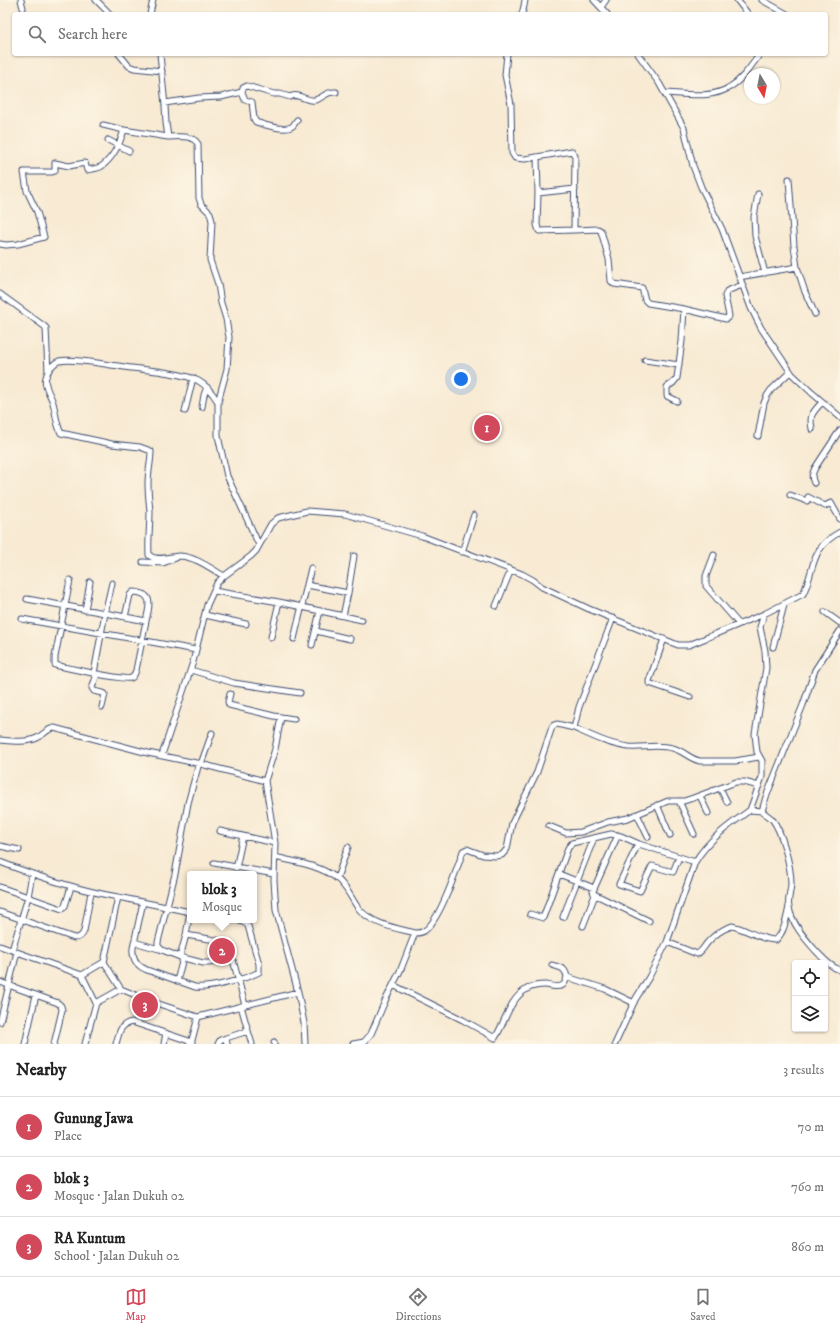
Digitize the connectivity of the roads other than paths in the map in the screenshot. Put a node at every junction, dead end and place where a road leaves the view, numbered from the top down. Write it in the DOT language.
graph roads {
  1 [pos="21,0"];
  2 [pos="96,0"];
  3 [pos="153,0"];
  4 [pos="524,0"];
  5 [pos="594,0"];
  6 [pos="606,0"];
  7 [pos="737,0"];
  8 [pos="762,0"];
  9 [pos="601,7"];
  10 [pos="23,8"];
  11 [pos="107,12"];
  12 [pos="150,12"];
  13 [pos="522,12"];
  14 [pos="605,12"];
  15 [pos="746,12"];
  16 [pos="783,12"];
  17 [pos="122,56"];
  18 [pos="160,56"];
  19 [pos="507,56"];
  20 [pos="639,56"];
  21 [pos="758,56"];
  22 [pos="162,71"];
  23 [pos="242,92"];
  24 [pos="336,92"];
  25 [pos="665,93"];
  26 [pos="165,103"];
  27 [pos="297,120"];
  28 [pos="103,125"];
  29 [pos="124,130"];
  30 [pos="168,137"];
  31 [pos="108,140"];
  32 [pos="118,146"];
  33 [pos="129,150"];
  34 [pos="537,157"];
  35 [pos="789,179"];
  36 [pos="575,189"];
  37 [pos="538,193"];
  38 [pos="758,194"];
  39 [pos="574,230"];
  40 [pos="0,244"];
  41 [pos="797,267"];
  42 [pos="765,273"];
  43 [pos="739,277"];
  44 [pos="742,285"];
  45 [pos="0,294"];
  46 [pos="684,309"];
  47 [pos="815,314"];
  48 [pos="645,360"];
  49 [pos="679,365"];
  50 [pos="48,372"];
  51 [pos="790,372"];
  52 [pos="193,378"];
  53 [pos="207,387"];
  54 [pos="676,401"];
  55 [pos="218,402"];
  56 [pos="822,402"];
  57 [pos="202,407"];
  58 [pos="185,411"];
  59 [pos="840,417"];
  60 [pos="812,429"];
  61 [pos="840,430"];
  62 [pos="758,436"];
  63 [pos="814,483"];
  64 [pos="790,495"];
  65 [pos="474,515"];
  66 [pos="840,519"];
  67 [pos="840,532"];
  68 [pos="259,545"];
  69 [pos="462,552"];
  70 [pos="714,555"];
  71 [pos="181,556"];
  72 [pos="354,556"];
  73 [pos="143,562"];
  74 [pos="311,568"];
  75 [pos="511,570"];
  76 [pos="224,576"];
  77 [pos="70,580"];
  78 [pos="90,582"];
  79 [pos="112,583"];
  80 [pos="307,585"];
  81 [pos="214,591"];
  82 [pos="348,593"];
  83 [pos="27,599"];
  84 [pos="279,602"];
  85 [pos="784,605"];
  86 [pos="64,606"];
  87 [pos="496,606"];
  88 [pos="302,607"];
  89 [pos="85,610"];
  90 [pos="320,611"];
  91 [pos="825,612"];
  92 [pos="105,613"];
  93 [pos="764,614"];
  94 [pos="205,616"];
  95 [pos="343,616"];
  96 [pos="125,617"];
  97 [pos="613,618"];
  98 [pos="22,619"];
  99 [pos="362,620"];
  100 [pos="146,621"];
  101 [pos="840,623"];
  102 [pos="246,624"];
  103 [pos="739,624"];
  104 [pos="60,626"];
  105 [pos="316,631"];
  106 [pos="840,631"];
  107 [pos="101,633"];
  108 [pos="272,637"];
  109 [pos="294,639"];
  110 [pos="350,639"];
  111 [pos="664,639"];
  112 [pos="142,640"];
  113 [pos="312,645"];
  114 [pos="773,648"];
  115 [pos="196,650"];
  116 [pos="191,670"];
  117 [pos="94,673"];
  118 [pos="300,693"];
  119 [pos="230,694"];
  120 [pos="690,697"];
  121 [pos="102,707"];
  122 [pos="281,717"];
  123 [pos="294,719"];
  124 [pos="574,728"];
  125 [pos="212,733"];
  126 [pos="0,740"];
  127 [pos="162,755"];
  128 [pos="759,757"];
  129 [pos="200,764"];
  130 [pos="265,781"];
  131 [pos="759,786"];
  132 [pos="720,788"];
  133 [pos="700,796"];
  134 [pos="679,801"];
  135 [pos="727,802"];
  136 [pos="657,805"];
  137 [pos="750,810"];
  138 [pos="762,811"];
  139 [pos="708,813"];
  140 [pos="637,814"];
  141 [pos="549,826"];
  142 [pos="220,831"];
  143 [pos="694,834"];
  144 [pos="618,835"];
  145 [pos="670,835"];
  146 [pos="243,836"];
  147 [pos="594,838"];
  148 [pos="648,838"];
  149 [pos="274,843"];
  150 [pos="638,844"];
  151 [pos="0,846"];
  152 [pos="348,847"];
  153 [pos="20,850"];
  154 [pos="679,856"];
  155 [pos="275,857"];
  156 [pos="0,862"];
  157 [pos="695,862"];
  158 [pos="214,863"];
  159 [pos="236,868"];
  160 [pos="255,871"];
  161 [pos="257,871"];
  162 [pos="32,874"];
  163 [pos="274,874"];
  164 [pos="559,874"];
  165 [pos="336,878"];
  166 [pos="577,881"];
  167 [pos="0,887"];
  168 [pos="71,887"];
  169 [pos="594,888"];
  170 [pos="92,892"];
  171 [pos="595,895"];
  172 [pos="28,897"];
  173 [pos="118,897"];
  174 [pos="143,902"];
  175 [pos="167,907"];
  176 [pos="789,907"];
  177 [pos="187,911"];
  178 [pos="0,912"];
  179 [pos="530,914"];
  180 [pos="563,917"];
  181 [pos="21,919"];
  182 [pos="649,921"];
  183 [pos="188,923"];
  184 [pos="245,923"];
  185 [pos="583,926"];
  186 [pos="415,933"];
  187 [pos="186,935"];
  188 [pos="134,942"];
  189 [pos="667,942"];
  190 [pos="0,946"];
  191 [pos="159,949"];
  192 [pos="14,951"];
  193 [pos="232,957"];
  194 [pos="182,958"];
  195 [pos="104,962"];
  196 [pos="552,965"];
  197 [pos="840,970"];
  198 [pos="82,975"];
  199 [pos="567,977"];
  200 [pos="238,979"];
  201 [pos="177,980"];
  202 [pos="0,982"];
  203 [pos="9,985"];
  204 [pos="393,985"];
  205 [pos="121,989"];
  206 [pos="298,992"];
  207 [pos="36,995"];
  208 [pos="634,1002"];
  209 [pos="96,1003"];
  210 [pos="243,1005"];
  211 [pos="1,1012"];
  212 [pos="198,1017"];
  213 [pos="0,1022"];
  214 [pos="248,1031"];
  215 [pos="166,1033"];
  216 [pos="226,1038"];
  217 [pos="495,1038"];
  218 [pos="192,1043"];
  219 [pos="366,1043"];
  220 [pos="25,1044"];
  221 [pos="54,1044"];
  222 [pos="85,1044"];
  223 [pos="116,1044"];
  224 [pos="164,1044"];
  225 [pos="218,1044"];
  226 [pos="227,1044"];
  227 [pos="252,1044"];
  228 [pos="305,1044"];
  229 [pos="353,1044"];
  230 [pos="492,1044"];
  231 [pos="615,1044"];
  1 -- 10 [label="street"];
  2 -- 11 [label="street"];
  3 -- 12 [label="street"];
  4 -- 13 [label="street"];
  5 -- 9 [label="street"];
  6 -- 9 [label="street"];
  7 -- 15 [label="street"];
  8 -- 16 [label="street"];
  9 -- 14 [label="street"];
  17 -- 22 [label="street"];
  18 -- 22 [label="street"];
  19 -- 34 [label="street"];
  20 -- 25 [label="street"];
  21 -- 25 [label="street"];
  22 -- 26 [label="street"];
  23 -- 24 [label="street"];
  23 -- 26 [label="street"];
  23 -- 27 [label="street"];
  25 -- 43 [label="street"];
  26 -- 30 [label="street"];
  28 -- 29 [label="street"];
  29 -- 30 [label="street"];
  29 -- 32 [label="street"];
  30 -- 55 [label="street"];
  31 -- 32 [label="street"];
  32 -- 33 [label="street"];
  32 -- 40 [label="street"];
  34 -- 36 [label="street"];
  34 -- 37 [label="street"];
  35 -- 41 [label="street"];
  36 -- 37 [label="street"];
  36 -- 39 [label="street"];
  37 -- 39 [label="street"];
  38 -- 42 [label="street"];
  39 -- 46 [label="street"];
  41 -- 42 [label="street"];
  41 -- 47 [label="street"];
  42 -- 43 [label="street"];
  43 -- 44 [label="street"];
  44 -- 46 [label="street"];
  44 -- 51 [label="street"];
  45 -- 50 [label="street"];
  46 -- 49 [label="street"];
  48 -- 49 [label="street"];
  49 -- 54 [label="street"];
  50 -- 52 [label="street"];
  50 -- 71 [label="street"];
  51 -- 56 [label="street"];
  51 -- 62 [label="street"];
  52 -- 53 [label="street"];
  52 -- 58 [label="street"];
  53 -- 55 [label="street"];
  53 -- 57 [label="street"];
  55 -- 68 [label="street"];
  56 -- 59 [label="street"];
  56 -- 60 [label="street"];
  61 -- 63 [label="street"];
  64 -- 66 [label="street"];
  65 -- 69 [label="street"];
  67 -- 85 [label="street"];
  68 -- 69 [label="street"];
  68 -- 76 [label="street"];
  69 -- 75 [label="street"];
  70 -- 103 [label="street"];
  71 -- 73 [label="street"];
  71 -- 76 [label="street"];
  72 -- 82 [label="street"];
  74 -- 80 [label="street"];
  75 -- 87 [label="street"];
  75 -- 97 [label="street"];
  76 -- 81 [label="street"];
  77 -- 86 [label="street"];
  78 -- 89 [label="street"];
  79 -- 92 [label="street"];
  80 -- 82 [label="street"];
  80 -- 88 [label="street"];
  81 -- 84 [label="street"];
  81 -- 94 [label="street"];
  82 -- 95 [label="street"];
  83 -- 86 [label="street"];
  84 -- 88 [label="street"];
  84 -- 108 [label="street"];
  85 -- 93 [label="street"];
  85 -- 114 [label="street"];
  86 -- 89 [label="street"];
  86 -- 104 [label="street"];
  88 -- 90 [label="street"];
  88 -- 109 [label="street"];
  89 -- 92 [label="street"];
  90 -- 95 [label="street"];
  90 -- 105 [label="street"];
  91 -- 101 [label="street"];
  92 -- 96 [label="street"];
  92 -- 107 [label="street"];
  93 -- 103 [label="street"];
  93 -- 128 [label="street"];
  94 -- 102 [label="street"];
  94 -- 115 [label="street"];
  95 -- 99 [label="street"];
  96 -- 100 [label="street"];
  96 -- 100 [label="street"];
  97 -- 111 [label="street"];
  97 -- 124 [label="street"];
  98 -- 104 [label="street"];
  100 -- 112 [label="street"];
  103 -- 111 [label="street"];
  104 -- 107 [label="street"];
  104 -- 117 [label="street"];
  105 -- 110 [label="street"];
  105 -- 113 [label="street"];
  106 -- 138 [label="street"];
  107 -- 112 [label="street"];
  107 -- 117 [label="street"];
  111 -- 120 [label="street"];
  112 -- 115 [label="street"];
  112 -- 117 [label="street"];
  115 -- 116 [label="street"];
  116 -- 118 [label="street"];
  116 -- 127 [label="street"];
  117 -- 121 [label="street"];
  119 -- 122 [label="street"];
  122 -- 123 [label="street"];
  122 -- 130 [label="street"];
  124 -- 128 [label="street"];
  124 -- 186 [label="street"];
  125 -- 129 [label="street"];
  126 -- 127 [label="street"];
  127 -- 129 [label="street"];
  128 -- 131 [label="street"];
  129 -- 130 [label="street"];
  129 -- 175 [label="street"];
  130 -- 149 [label="street"];
  131 -- 132 [label="street"];
  131 -- 137 [label="street"];
  132 -- 133 [label="street"];
  132 -- 135 [label="street"];
  133 -- 134 [label="street"];
  133 -- 139 [label="street"];
  134 -- 136 [label="street"];
  134 -- 143 [label="street"];
  136 -- 140 [label="street"];
  136 -- 145 [label="street"];
  137 -- 138 [label="street"];
  137 -- 157 [label="street"];
  138 -- 176 [label="street"];
  140 -- 141 [label="street"];
  140 -- 148 [label="street"];
  142 -- 146 [label="street"];
  144 -- 147 [label="street"];
  144 -- 150 [label="street"];
  144 -- 169 [label="street"];
  146 -- 149 [label="street"];
  146 -- 159 [label="street"];
  147 -- 164 [label="street"];
  147 -- 166 [label="street"];
  149 -- 155 [label="street"];
  150 -- 154 [label="street"];
  150 -- 154 [label="street"];
  151 -- 153 [label="street"];
  152 -- 165 [label="street"];
  154 -- 157 [label="street"];
  155 -- 163 [label="street"];
  155 -- 165 [label="street"];
  156 -- 162 [label="street"];
  157 -- 189 [label="street"];
  158 -- 159 [label="street"];
  159 -- 160 [label="street"];
  161 -- 163 [label="street"];
  162 -- 168 [label="street"];
  162 -- 172 [label="street"];
  163 -- 206 [label="street"];
  164 -- 166 [label="street"];
  164 -- 179 [label="street"];
  165 -- 186 [label="street"];
  166 -- 169 [label="street"];
  166 -- 180 [label="street"];
  167 -- 172 [label="street"];
  168 -- 170 [label="street"];
  168 -- 172 [label="street"];
  169 -- 171 [label="street"];
  170 -- 173 [label="street"];
  170 -- 181 [label="street"];
  171 -- 182 [label="street"];
  171 -- 185 [label="street"];
  172 -- 181 [label="street"];
  173 -- 174 [label="street"];
  173 -- 195 [label="street"];
  174 -- 175 [label="street"];
  174 -- 188 [label="street"];
  175 -- 177 [label="street"];
  175 -- 191 [label="street"];
  176 -- 189 [label="street"];
  176 -- 197 [label="street"];
  178 -- 181 [label="street"];
  181 -- 192 [label="street"];
  183 -- 187 [label="street"];
  184 -- 200 [label="street"];
  186 -- 204 [label="street"];
  187 -- 193 [label="street"];
  187 -- 194 [label="street"];
  188 -- 191 [label="street"];
  188 -- 201 [label="street"];
  189 -- 208 [label="street"];
  190 -- 192 [label="street"];
  191 -- 194 [label="street"];
  192 -- 198 [label="street"];
  192 -- 203 [label="street"];
  193 -- 194 [label="street"];
  193 -- 200 [label="street"];
  194 -- 201 [label="street"];
  195 -- 198 [label="street"];
  195 -- 205 [label="street"];
  196 -- 199 [label="street"];
  198 -- 209 [label="street"];
  199 -- 208 [label="street"];
  199 -- 217 [label="street"];
  200 -- 201 [label="street"];
  200 -- 210 [label="street"];
  202 -- 203 [label="street"];
  203 -- 207 [label="street"];
  203 -- 211 [label="street"];
  204 -- 217 [label="street"];
  204 -- 219 [label="street"];
  205 -- 209 [label="street"];
  205 -- 212 [label="street"];
  206 -- 210 [label="street"];
  206 -- 228 [label="street"];
  207 -- 220 [label="street"];
  207 -- 221 [label="street"];
  208 -- 231 [label="street"];
  209 -- 222 [label="street"];
  210 -- 212 [label="street"];
  210 -- 214 [label="street"];
  211 -- 213 [label="street"];
  212 -- 218 [label="street"];
  214 -- 216 [label="street"];
  214 -- 227 [label="street"];
  215 -- 218 [label="street"];
  215 -- 223 [label="street"];
  215 -- 224 [label="street"];
  216 -- 225 [label="street"];
  216 -- 226 [label="street"];
  217 -- 230 [label="street"];
  219 -- 229 [label="street"];
}
